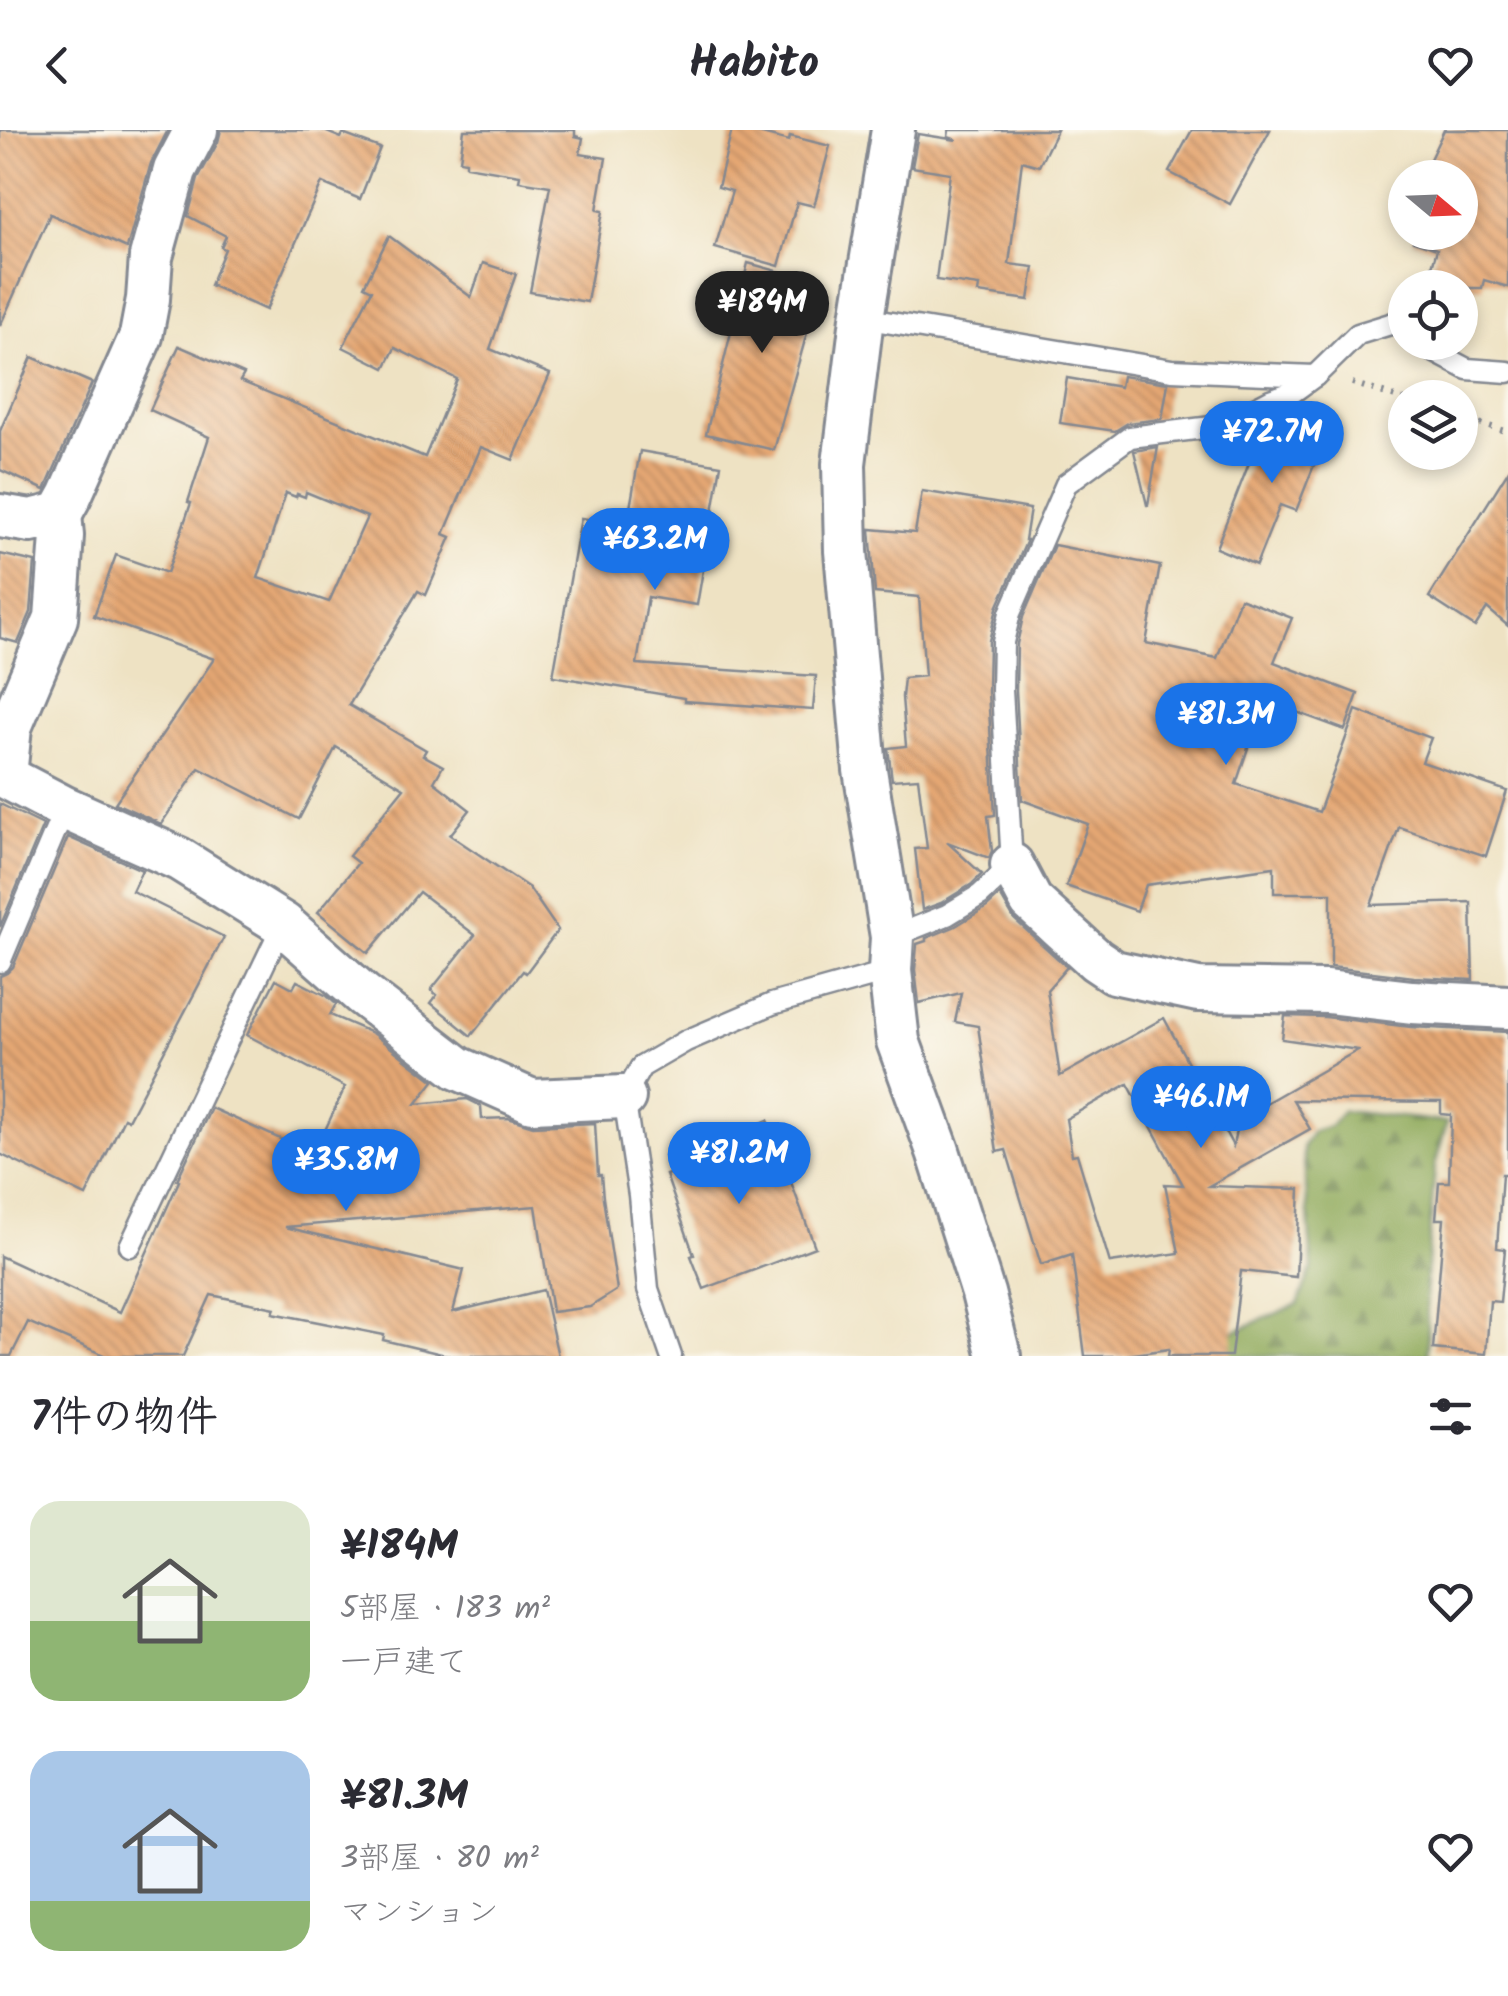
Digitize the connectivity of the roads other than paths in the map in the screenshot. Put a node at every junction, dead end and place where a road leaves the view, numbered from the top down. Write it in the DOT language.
graph roads {
  1 [pos="196,130"];
  2 [pos="893,130"];
  3 [pos="862,318"];
  4 [pos="1388,325"];
  5 [pos="1450,360"];
  6 [pos="1508,372"];
  7 [pos="1316,374"];
  8 [pos="60,514"];
  9 [pos="0,516"];
  10 [pos="3,775"];
  11 [pos="65,808"];
  12 [pos="1012,864"];
  13 [pos="284,924"];
  14 [pos="891,954"];
  15 [pos="0,962"];
  16 [pos="1508,1006"];
  17 [pos="624,1097"];
  18 [pos="130,1246"];
  19 [pos="671,1356"];
  20 [pos="998,1356"];
  1 -- 8 [label="street"];
  2 -- 3 [label="street"];
  3 -- 7 [label="lane"];
  3 -- 14 [label="street"];
  4 -- 7 [label="lane"];
  5 -- 6 [label="lane"];
  7 -- 12 [label="lane"];
  8 -- 9 [label="street"];
  8 -- 10 [label="street"];
  10 -- 11 [label="street"];
  11 -- 13 [label="street"];
  11 -- 15 [label="lane"];
  12 -- 14 [label="lane"];
  12 -- 16 [label="street"];
  13 -- 17 [label="street"];
  13 -- 18 [label="lane"];
  14 -- 17 [label="lane"];
  14 -- 20 [label="street"];
  17 -- 19 [label="lane"];
}
